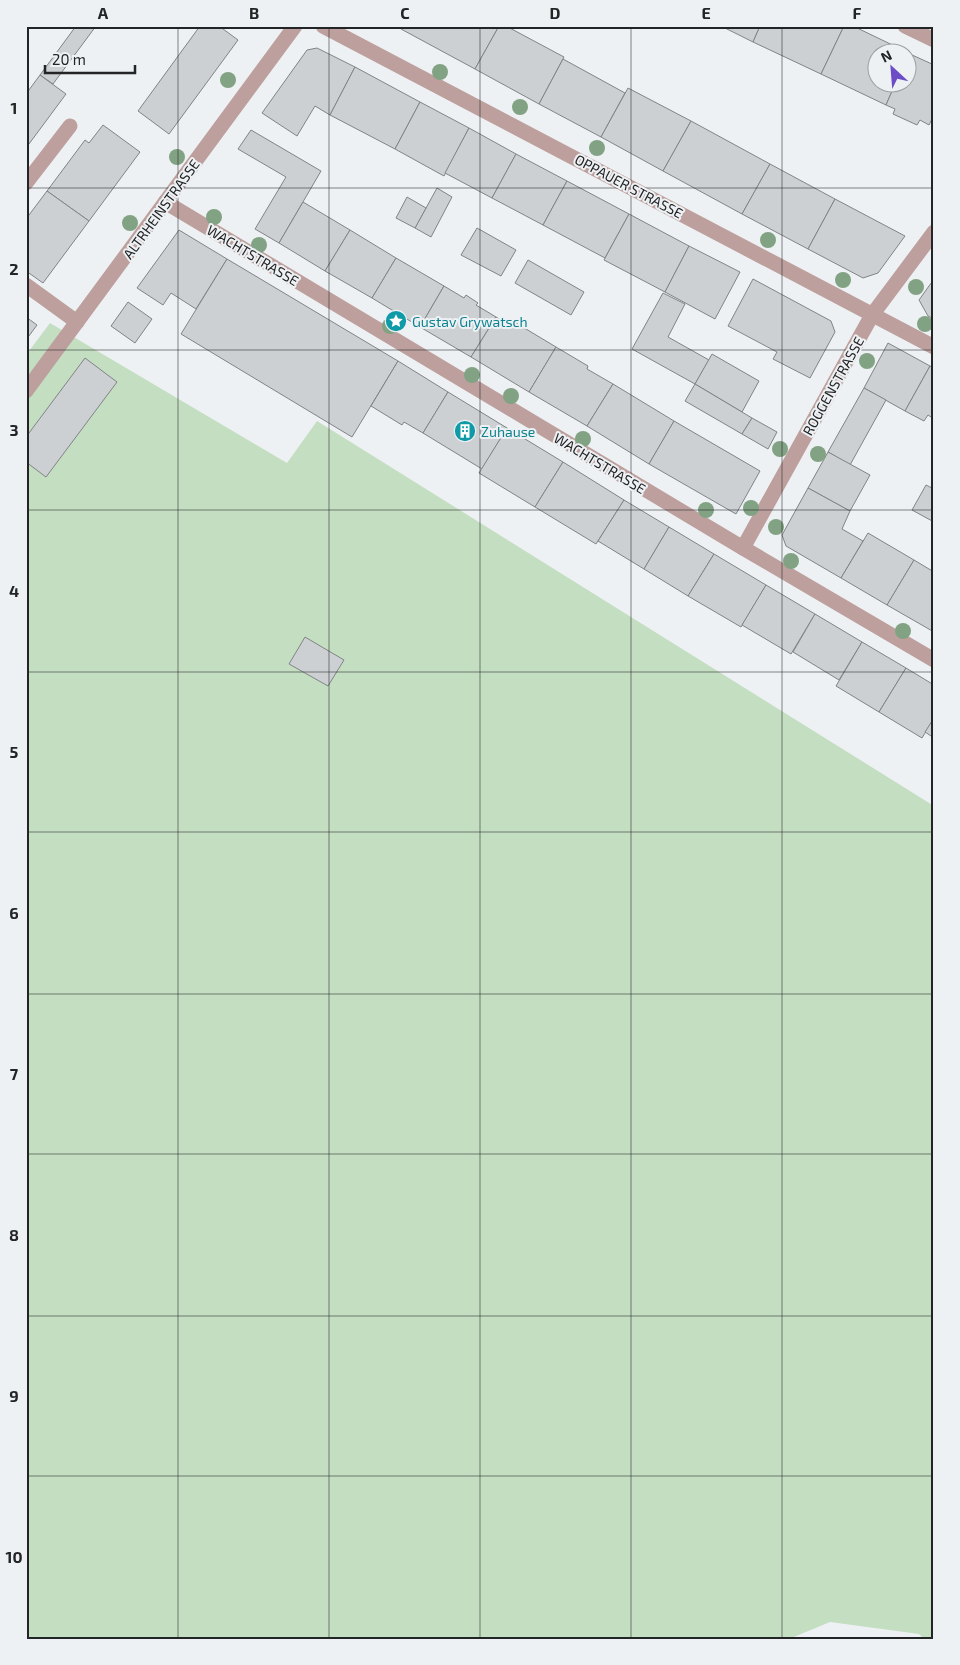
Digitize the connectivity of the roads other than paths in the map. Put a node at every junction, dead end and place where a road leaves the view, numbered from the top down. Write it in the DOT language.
graph roads {
  1 [pos="295,26"];
  2 [pos="323,26"];
  3 [pos="905,26"];
  4 [pos="934,40"];
  5 [pos="70,126"];
  6 [pos="26,183"];
  7 [pos="165,202"];
  8 [pos="934,232"];
  9 [pos="26,285"];
  10 [pos="872,314"];
  11 [pos="77,322"];
  12 [pos="934,347"];
  13 [pos="26,391"];
  14 [pos="743,548"];
  15 [pos="934,660"];
  1 -- 7 [label="street, ALTRHEINSTRASSE"];
  2 -- 10 [label="street, OPPAUER STRASSE"];
  3 -- 4 [label="street"];
  5 -- 6 [label="street"];
  7 -- 11 [label="street, ALTRHEINSTRASSE"];
  7 -- 14 [label="street, WACHTSTRASSE"];
  8 -- 10 [label="street, ROGGENSTRASSE"];
  9 -- 11 [label="street"];
  10 -- 12 [label="street, OPPAUER STRASSE"];
  10 -- 14 [label="street, ROGGENSTRASSE"];
  11 -- 13 [label="street, ALTRHEINSTRASSE"];
  14 -- 15 [label="street, WACHTSTRASSE"];
}
